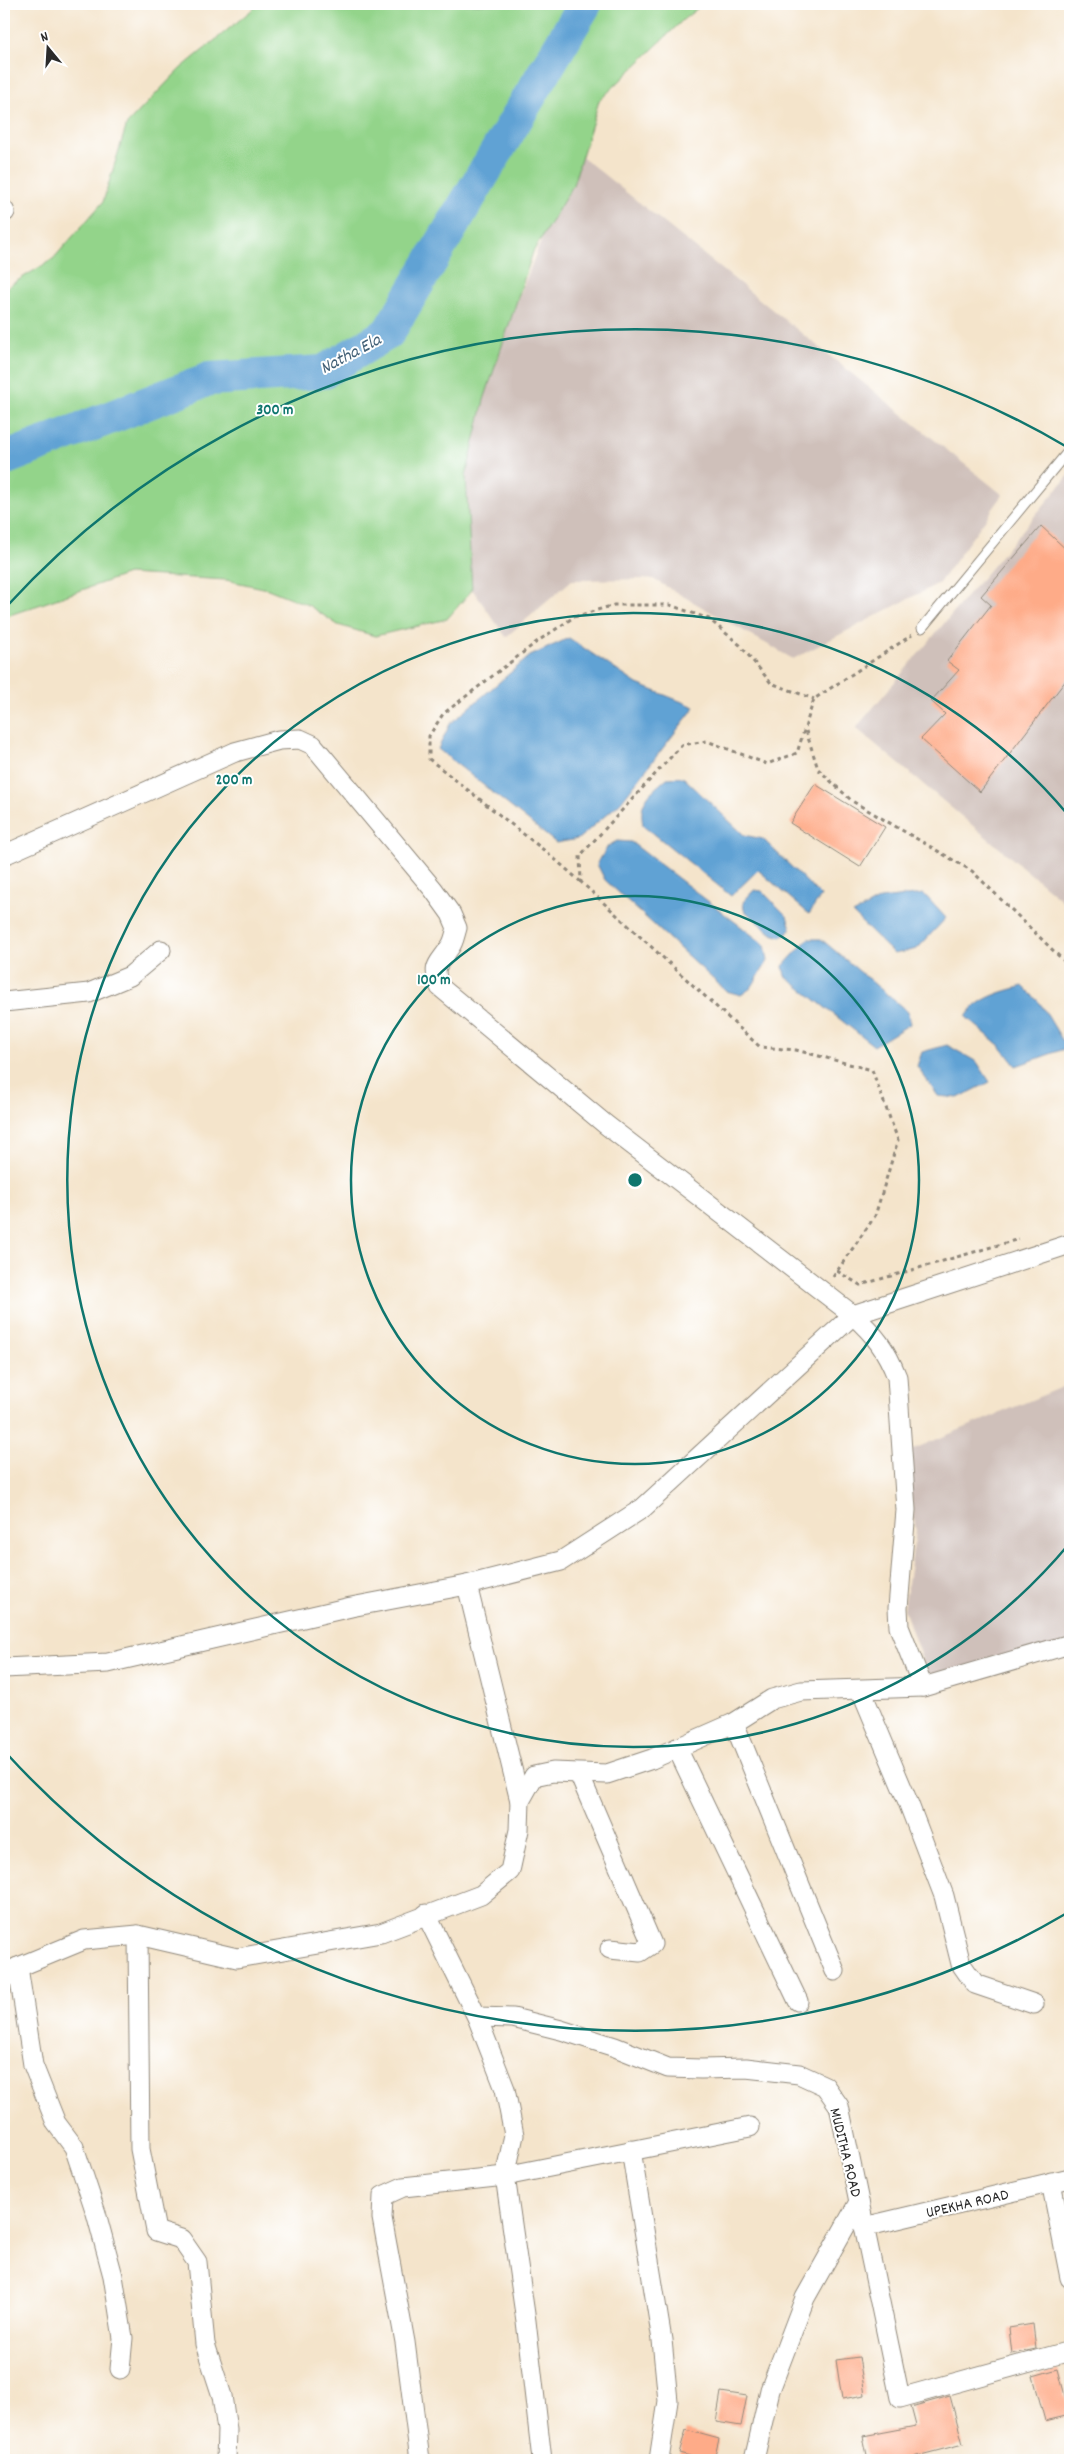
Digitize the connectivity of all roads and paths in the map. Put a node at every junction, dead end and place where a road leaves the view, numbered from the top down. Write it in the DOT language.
graph roads {
  1 [pos="1070,449"];
  2 [pos="922,628"];
  3 [pos="814,699"];
  4 [pos="806,730"];
  5 [pos="4,855"];
  6 [pos="581,882"];
  7 [pos="161,950"];
  8 [pos="1070,971"];
  9 [pos="4,1002"];
  10 [pos="1022,1238"];
  11 [pos="1070,1244"];
  12 [pos="837,1271"];
  13 [pos="822,1292"];
  14 [pos="853,1315"];
  15 [pos="467,1585"];
  16 [pos="1070,1644"];
  17 [pos="4,1668"];
  18 [pos="923,1688"];
  19 [pos="861,1690"];
  20 [pos="734,1723"];
  21 [pos="677,1748"];
  22 [pos="579,1774"];
  23 [pos="520,1801"];
  24 [pos="426,1914"];
  25 [pos="138,1935"];
  26 [pos="610,1949"];
  27 [pos="11,1970"];
  28 [pos="835,1972"];
  29 [pos="798,2001"];
  30 [pos="1034,2004"];
  31 [pos="477,2018"];
  32 [pos="750,2127"];
  33 [pos="631,2150"];
  34 [pos="505,2176"];
  35 [pos="1070,2178"];
  36 [pos="1051,2182"];
  37 [pos="859,2202"];
  38 [pos="864,2227"];
  39 [pos="1070,2278"];
  40 [pos="1070,2351"];
  41 [pos="120,2369"];
  42 [pos="226,2460"];
  43 [pos="420,2460"];
  44 [pos="542,2460"];
  45 [pos="659,2460"];
  46 [pos="754,2460"];
  1 -- 2 [label="lane"];
  2 -- 3 [label="path"];
  3 -- 4 [label="path"];
  3 -- 6 [label="path"];
  4 -- 6 [label="path"];
  4 -- 8 [label="path"];
  5 -- 13 [label="street"];
  6 -- 12 [label="path"];
  7 -- 9 [label="street"];
  10 -- 12 [label="path"];
  11 -- 14 [label="street"];
  12 -- 13 [label="path"];
  13 -- 14 [label="street"];
  14 -- 15 [label="street"];
  14 -- 18 [label="street"];
  15 -- 17 [label="street"];
  15 -- 23 [label="street"];
  16 -- 18 [label="street"];
  18 -- 19 [label="street"];
  19 -- 20 [label="street"];
  19 -- 30 [label="street"];
  20 -- 21 [label="street"];
  20 -- 28 [label="street"];
  21 -- 22 [label="street"];
  21 -- 29 [label="street"];
  22 -- 23 [label="street"];
  22 -- 26 [label="street"];
  23 -- 24 [label="street"];
  24 -- 25 [label="street"];
  24 -- 31 [label="street"];
  25 -- 27 [label="street"];
  25 -- 42 [label="street"];
  27 -- 41 [label="street"];
  31 -- 34 [label="street"];
  31 -- 37 [label="street, MUDITHA ROAD"];
  32 -- 33 [label="street"];
  33 -- 34 [label="street"];
  33 -- 45 [label="street"];
  34 -- 43 [label="street"];
  34 -- 44 [label="street"];
  35 -- 36 [label="street, UPEKHA ROAD"];
  36 -- 38 [label="street, UPEKHA ROAD"];
  36 -- 39 [label="street"];
  37 -- 38 [label="street, MUDITHA ROAD"];
  37 -- 46 [label="street"];
  38 -- 40 [label="street, MUDITHA ROAD"];
}
